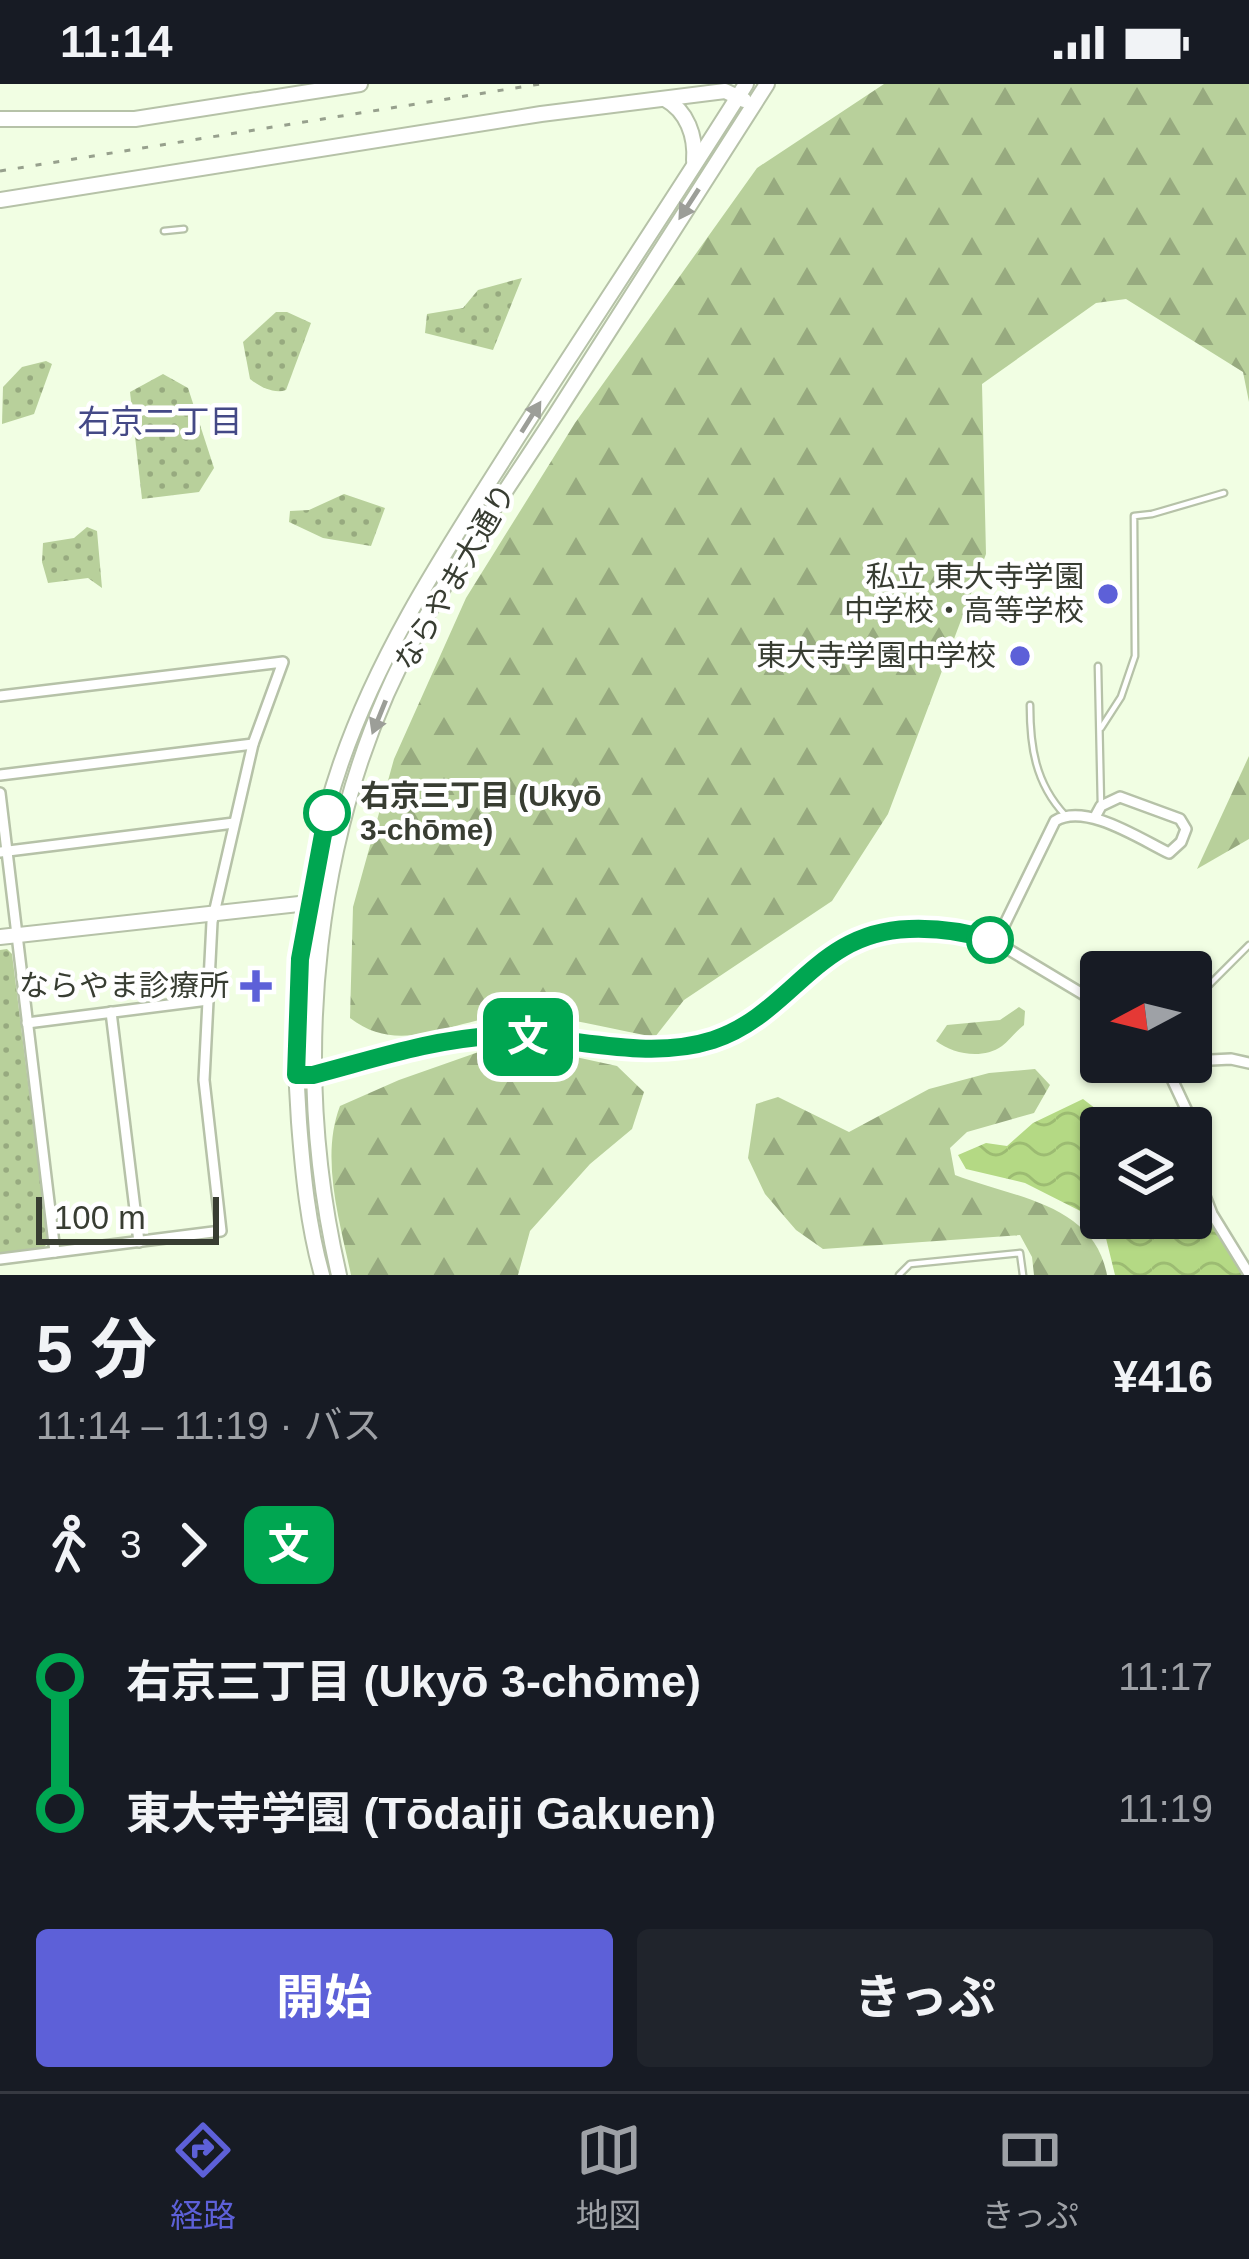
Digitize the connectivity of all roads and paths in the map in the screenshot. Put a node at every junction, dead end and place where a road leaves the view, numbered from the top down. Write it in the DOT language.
graph roads {
  1 [pos="360,84"];
  2 [pos="767,84"];
  3 [pos="742,90"];
  4 [pos="665,99"];
  5 [pos="753,106"];
  6 [pos="0,118"];
  7 [pos="693,166"];
  8 [pos="0,200"];
  9 [pos="184,229"];
  10 [pos="164,231"];
  11 [pos="1224,494"];
  12 [pos="1098,666"];
  13 [pos="0,696"];
  14 [pos="1030,705"];
  15 [pos="1101,728"];
  16 [pos="253,744"];
  17 [pos="0,775"];
  18 [pos="0,793"];
  19 [pos="1101,806"];
  20 [pos="1065,815"];
  21 [pos="1095,817"];
  22 [pos="234,823"];
  23 [pos="4,852"];
  24 [pos="308,901"];
  25 [pos="326,903"];
  26 [pos="214,911"];
  27 [pos="18,934"];
  28 [pos="0,937"];
  29 [pos="997,942"];
  30 [pos="1249,945"];
  31 [pos="1212,982"];
  32 [pos="1080,992"];
  33 [pos="208,1000"];
  34 [pos="111,1012"];
  35 [pos="27,1023"];
  36 [pos="1212,1060"];
  37 [pos="1249,1064"];
  38 [pos="296,1075"];
  39 [pos="313,1075"];
  40 [pos="1175,1083"];
  41 [pos="139,1242"];
  42 [pos="55,1252"];
  43 [pos="0,1259"];
  44 [pos="1249,1274"];
  45 [pos="322,1275"];
  46 [pos="339,1275"];
  47 [pos="899,1275"];
  48 [pos="1023,1275"];
  1 -- 6 [label="street"];
  2 -- 5 [label="street, ならやま大通り"];
  3 -- 4 [label="street"];
  3 -- 5 [label="street"];
  3 -- 7 [label="street, ならやま大通り"];
  4 -- 7 [label="street"];
  4 -- 8 [label="street"];
  5 -- 25 [label="street, ならやま大通り, one-way"];
  24 -- 7 [label="street, ならやま大通り, one-way"];
  9 -- 10 [label="lane"];
  11 -- 15 [label="lane"];
  12 -- 15 [label="lane"];
  13 -- 16 [label="street"];
  14 -- 20 [label="lane"];
  15 -- 19 [label="lane"];
  16 -- 17 [label="street"];
  16 -- 22 [label="street"];
  18 -- 23 [label="street"];
  19 -- 21 [label="street"];
  19 -- 21 [label="street"];
  20 -- 21 [label="street"];
  20 -- 29 [label="street"];
  22 -- 23 [label="street"];
  22 -- 26 [label="street"];
  23 -- 27 [label="street"];
  24 -- 25 [label="street"];
  24 -- 26 [label="street"];
  24 -- 38 [label="street, ならやま大通り"];
  25 -- 39 [label="street, ならやま大通り"];
  26 -- 27 [label="street"];
  26 -- 33 [label="street"];
  27 -- 28 [label="street"];
  27 -- 35 [label="street"];
  29 -- 32 [label="street"];
  29 -- 39 [label="street"];
  30 -- 31 [label="lane"];
  33 -- 34 [label="street"];
  33 -- 41 [label="street"];
  34 -- 35 [label="street"];
  34 -- 41 [label="street"];
  35 -- 42 [label="street"];
  36 -- 37 [label="street"];
  38 -- 39 [label="street"];
  38 -- 45 [label="street, ならやま大通り"];
  39 -- 46 [label="street, ならやま大通り"];
  40 -- 44 [label="street"];
  41 -- 42 [label="street"];
  42 -- 43 [label="street"];
  47 -- 48 [label="lane"];
}
